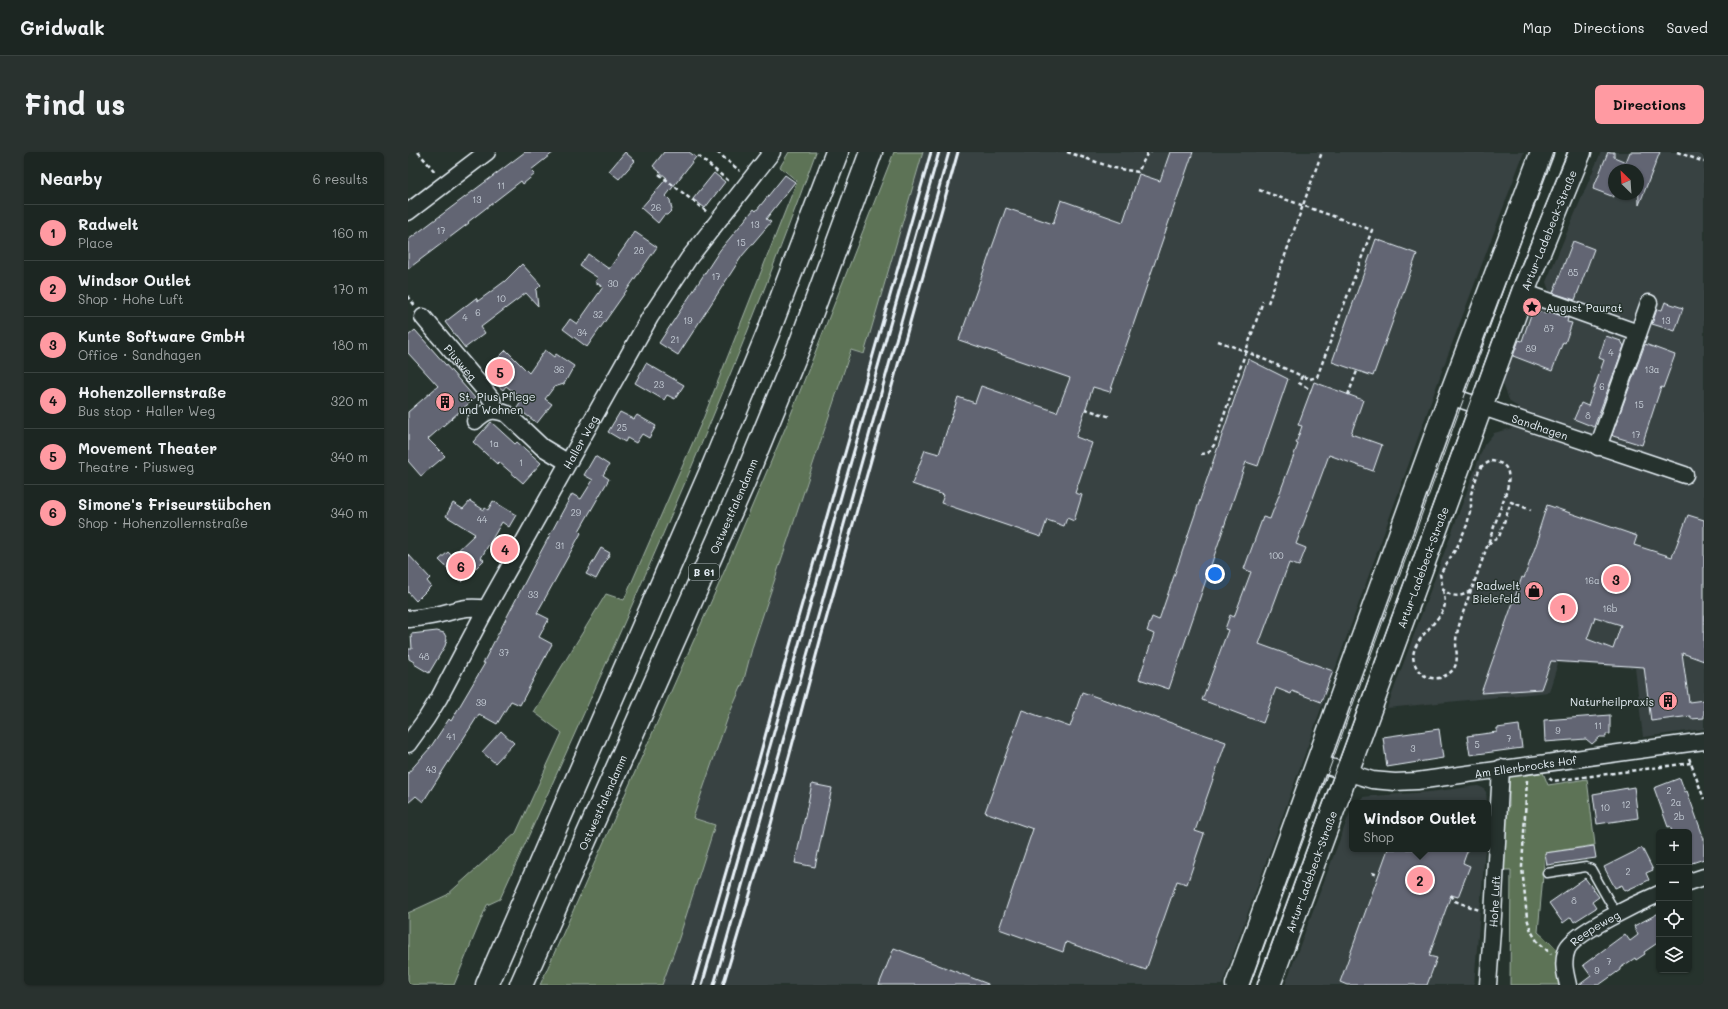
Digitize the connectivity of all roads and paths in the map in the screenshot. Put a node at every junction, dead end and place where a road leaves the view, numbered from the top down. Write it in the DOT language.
graph roads {
  1 [pos="418,152"];
  2 [pos="487,152"];
  3 [pos="717,152"];
  4 [pos="772,152"];
  5 [pos="837,152"];
  6 [pos="871,152"];
  7 [pos="1067,152"];
  8 [pos="1151,152"];
  9 [pos="1322,152"];
  10 [pos="1542,152"];
  11 [pos="1580,152"];
  12 [pos="1677,152"];
  13 [pos="698,156"];
  14 [pos="1704,162"];
  15 [pos="659,174"];
  16 [pos="751,179"];
  17 [pos="446,184"];
  18 [pos="1259,190"];
  19 [pos="741,192"];
  20 [pos="1302,205"];
  21 [pos="408,212"];
  22 [pos="718,221"];
  23 [pos="1523,292"];
  24 [pos="1263,301"];
  25 [pos="1268,303"];
  26 [pos="1649,303"];
  27 [pos="423,317"];
  28 [pos="1638,333"];
  29 [pos="1218,341"];
  30 [pos="1245,351"];
  31 [pos="1357,371"];
  32 [pos="1302,376"];
  33 [pos="1311,390"];
  34 [pos="1348,395"];
  35 [pos="1450,396"];
  36 [pos="1481,408"];
  37 [pos="1085,409"];
  38 [pos="495,410"];
  39 [pos="1111,417"];
  40 [pos="475,421"];
  41 [pos="1598,447"];
  42 [pos="1201,454"];
  43 [pos="568,462"];
  44 [pos="1685,475"];
  45 [pos="1532,510"];
  46 [pos="1488,544"];
  47 [pos="1442,589"];
  48 [pos="1472,589"];
  49 [pos="486,609"];
  50 [pos="408,619"];
  51 [pos="1704,741"];
  52 [pos="408,744"];
  53 [pos="1684,744"];
  54 [pos="1318,763"];
  55 [pos="1544,763"];
  56 [pos="1691,763"];
  57 [pos="1527,765"];
  58 [pos="1501,768"];
  59 [pos="1347,773"];
  60 [pos="1704,799"];
  61 [pos="1372,873"];
  62 [pos="1547,873"];
  63 [pos="1378,875"];
  64 [pos="1704,877"];
  65 [pos="1692,881"];
  66 [pos="1451,895"];
  67 [pos="1656,895"];
  68 [pos="1478,910"];
  69 [pos="1617,914"];
  70 [pos="1563,965"];
  71 [pos="486,985"];
  72 [pos="521,985"];
  73 [pos="1237,985"];
  74 [pos="1269,985"];
  75 [pos="1488,985"];
  76 [pos="1568,985"];
  1 -- 17 [label="path"];
  2 -- 17 [label="street"];
  3 -- 16 [label="path"];
  4 -- 16 [label="street, Haller Weg"];
  5 -- 71 [label="main road"];
  6 -- 72 [label="main road, Ostwestfalendamm / B 61"];
  7 -- 8 [label="path"];
  9 -- 20 [label="path"];
  10 -- 35 [label="main road"];
  11 -- 23 [label="main road, Artur-Ladebeck-Straße"];
  12 -- 14 [label="path"];
  13 -- 19 [label="path"];
  15 -- 22 [label="path"];
  16 -- 19 [label="street, Haller Weg"];
  17 -- 21 [label="street"];
  18 -- 20 [label="path"];
  19 -- 22 [label="street, Haller Weg"];
  20 -- 25 [label="path"];
  20 -- 32 [label="path"];
  22 -- 43 [label="street, Haller Weg"];
  23 -- 28 [label="street"];
  23 -- 36 [label="main road, Artur-Ladebeck-Straße"];
  24 -- 30 [label="path"];
  26 -- 28 [label="street"];
  27 -- 38 [label="street, Piusweg"];
  28 -- 41 [label="street"];
  29 -- 30 [label="path"];
  30 -- 32 [label="path"];
  30 -- 42 [label="path"];
  31 -- 34 [label="path"];
  32 -- 33 [label="path"];
  35 -- 36 [label="street, Sandhagen"];
  35 -- 54 [label="main road"];
  36 -- 41 [label="street, Sandhagen"];
  36 -- 59 [label="main road, Artur-Ladebeck-Straße"];
  37 -- 39 [label="path"];
  38 -- 40 [label="street"];
  38 -- 43 [label="street"];
  41 -- 44 [label="street, Sandhagen"];
  43 -- 49 [label="street, Haller Weg"];
  45 -- 46 [label="path"];
  46 -- 47 [label="path"];
  46 -- 48 [label="path"];
  47 -- 48 [label="path"];
  47 -- 48 [label="path"];
  49 -- 50 [label="street"];
  49 -- 52 [label="street, Haller Weg"];
  51 -- 53 [label="street, Am Ellerbrocks Hof"];
  53 -- 55 [label="street, Am Ellerbrocks Hof"];
  53 -- 56 [label="path"];
  54 -- 59 [label="street, Am Ellerbrocks Hof"];
  54 -- 73 [label="main road"];
  55 -- 56 [label="path"];
  55 -- 57 [label="street, Am Ellerbrocks Hof"];
  56 -- 60 [label="path"];
  57 -- 58 [label="street, Am Ellerbrocks Hof"];
  57 -- 70 [label="path"];
  58 -- 59 [label="street, Am Ellerbrocks Hof"];
  58 -- 75 [label="street, Hohe Luft"];
  59 -- 74 [label="main road, Artur-Ladebeck-Straße"];
  61 -- 63 [label="path"];
  62 -- 69 [label="lane"];
  64 -- 65 [label="street"];
  66 -- 68 [label="path"];
  67 -- 69 [label="street, Reepeweg"];
  69 -- 70 [label="street, Reepeweg"];
  70 -- 76 [label="street"];
}
